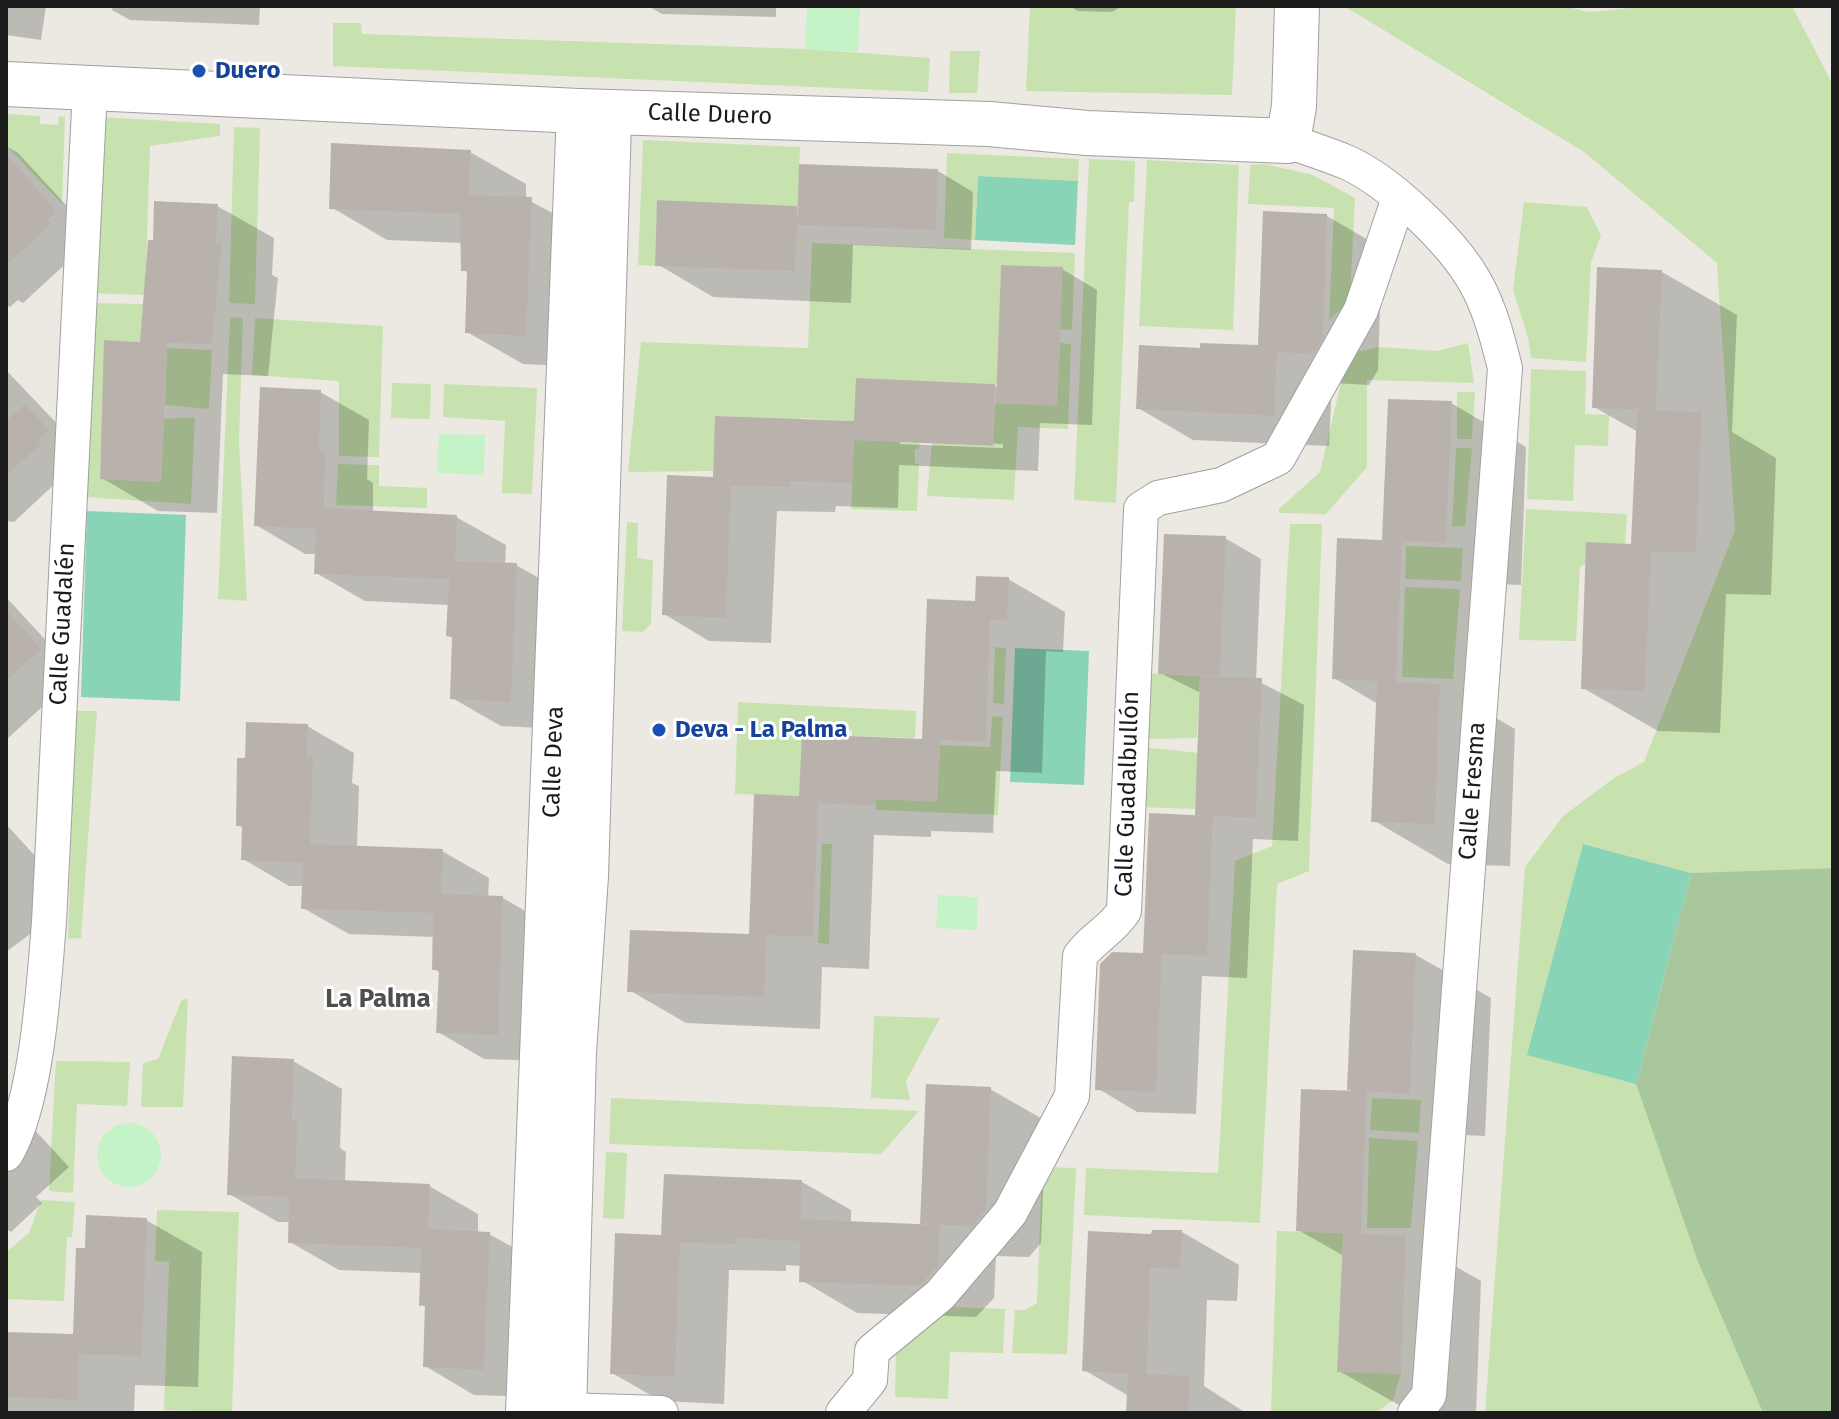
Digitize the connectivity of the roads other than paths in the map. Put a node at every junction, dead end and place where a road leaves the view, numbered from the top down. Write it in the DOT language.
graph roads {
  1 [pos="1297,6"];
  2 [pos="6,84"];
  3 [pos="90,88"];
  4 [pos="594,111"];
  5 [pos="1288,141"];
  6 [pos="1399,198"];
  7 [pos="6,1154"];
  8 [pos="552,1412"];
  9 [pos="661,1413"];
  10 [pos="843,1413"];
  11 [pos="1415,1413"];
  1 -- 5 [label="street"];
  2 -- 3 [label="street, Calle Duero"];
  3 -- 4 [label="street, Calle Duero"];
  3 -- 7 [label="street, Calle Guadalén"];
  4 -- 5 [label="street, Calle Duero"];
  4 -- 8 [label="street, Calle Deva"];
  5 -- 6 [label="street, Calle Duero"];
  6 -- 10 [label="street, Calle Guadalbullón"];
  6 -- 11 [label="street, Calle Eresma"];
  8 -- 9 [label="street"];
}
